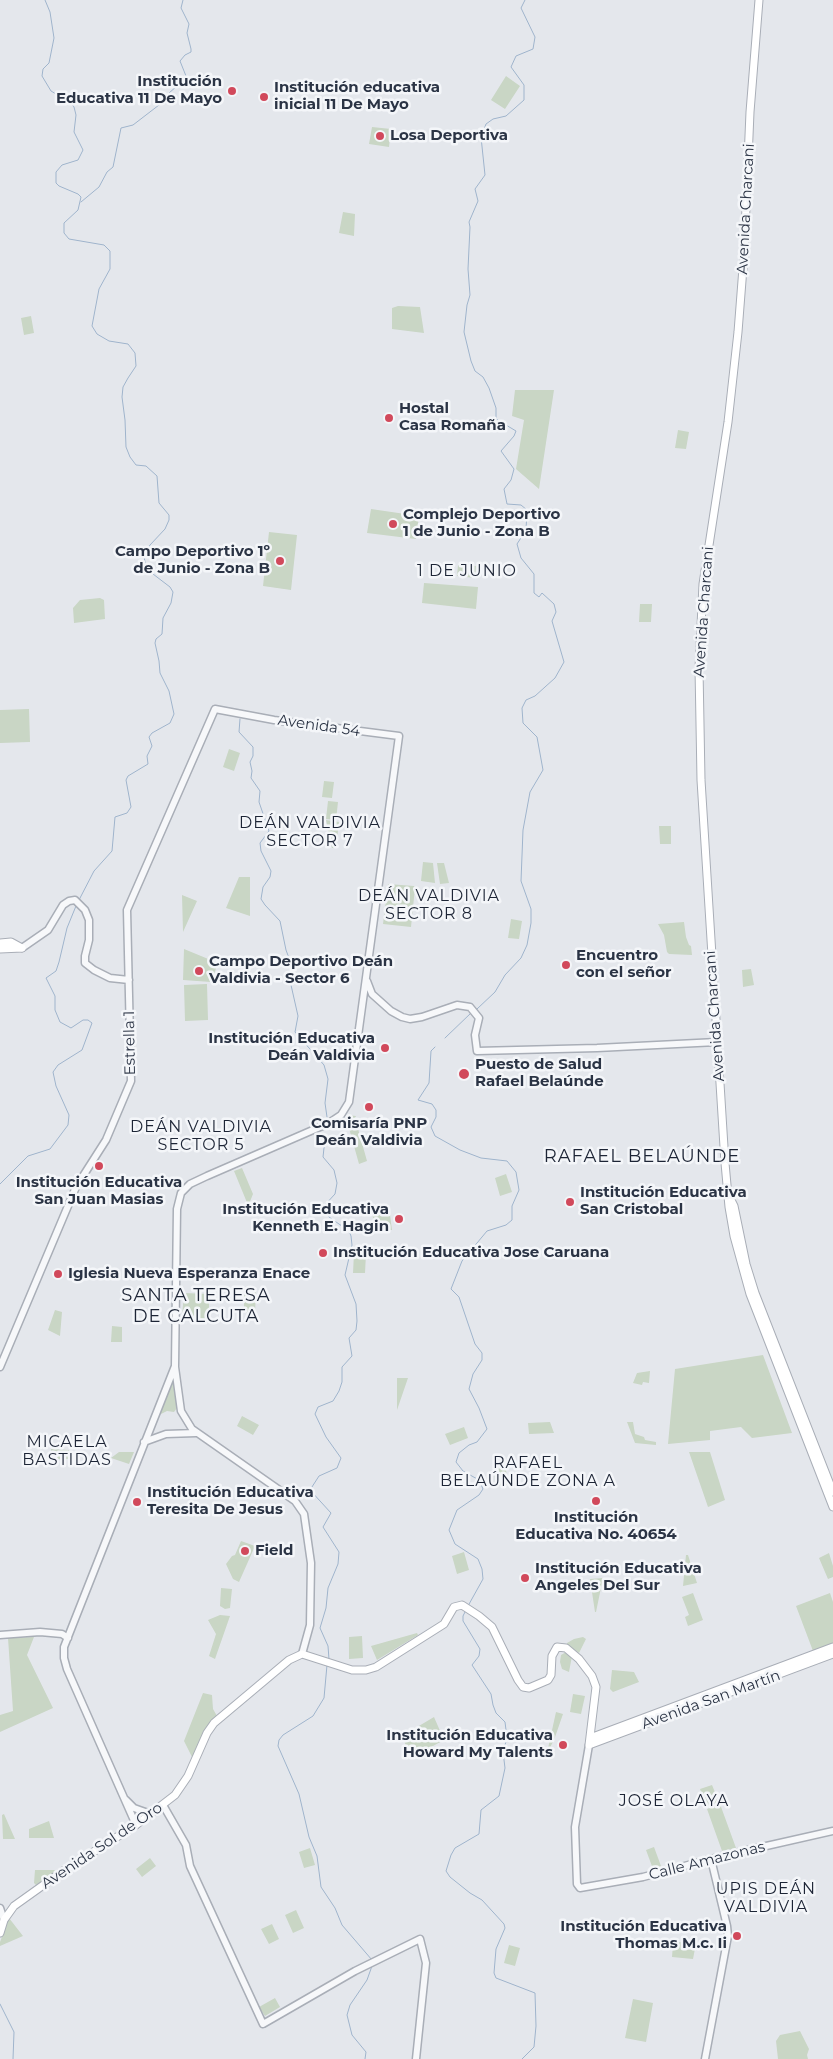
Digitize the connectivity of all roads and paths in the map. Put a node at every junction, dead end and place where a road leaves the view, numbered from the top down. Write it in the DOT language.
graph roads {
  1 [pos="759,0"];
  2 [pos="215,708"];
  3 [pos="0,943"];
  4 [pos="22,948"];
  5 [pos="0,949"];
  6 [pos="129,980"];
  7 [pos="368,995"];
  8 [pos="717,1042"];
  9 [pos="729,1195"];
  10 [pos="175,1366"];
  11 [pos="0,1367"];
  12 [pos="196,1433"];
  13 [pos="144,1442"];
  14 [pos="833,1492"];
  15 [pos="833,1507"];
  16 [pos="0,1635"];
  17 [pos="68,1638"];
  18 [pos="833,1647"];
  19 [pos="302,1654"];
  20 [pos="833,1654"];
  21 [pos="590,1742"];
  22 [pos="124,1797"];
  23 [pos="163,1805"];
  24 [pos="151,1814"];
  25 [pos="136,1825"];
  26 [pos="833,1831"];
  27 [pos="711,1859"];
  28 [pos="0,1908"];
  29 [pos="4,1920"];
  30 [pos="0,1933"];
  31 [pos="416,2059"];
  32 [pos="705,2059"];
  1 -- 8 [label="main road, Avenida Charcani"];
  2 -- 6 [label="street, Estrella 1"];
  2 -- 7 [label="street, Avenida 54"];
  3 -- 4 [label="main road"];
  4 -- 5 [label="main road"];
  4 -- 6 [label="street"];
  6 -- 11 [label="street, Estrella 1"];
  7 -- 8 [label="street"];
  7 -- 10 [label="street"];
  8 -- 9 [label="main road, Avenida Charcani"];
  9 -- 14 [label="main road, Avenida Charcani"];
  9 -- 15 [label="main road, Avenida Charcani"];
  10 -- 12 [label="street"];
  10 -- 13 [label="street"];
  12 -- 13 [label="street"];
  12 -- 19 [label="street"];
  13 -- 17 [label="street"];
  16 -- 17 [label="street"];
  17 -- 22 [label="street"];
  18 -- 21 [label="main road, Avenida San Martín"];
  19 -- 21 [label="main road"];
  19 -- 23 [label="main road, Avenida Sol de Oro"];
  20 -- 21 [label="main road, Avenida San Martín"];
  21 -- 27 [label="street, Calle Amazonas"];
  22 -- 24 [label="street"];
  22 -- 25 [label="street"];
  23 -- 24 [label="main road, Avenida Sol de Oro"];
  23 -- 31 [label="street"];
  24 -- 25 [label="main road, Avenida Sol de Oro"];
  25 -- 29 [label="main road, Avenida Sol de Oro"];
  26 -- 27 [label="street, Calle Amazonas"];
  27 -- 32 [label="street"];
  28 -- 29 [label="street"];
  29 -- 30 [label="main road, Avenida Sol de Oro"];
}
